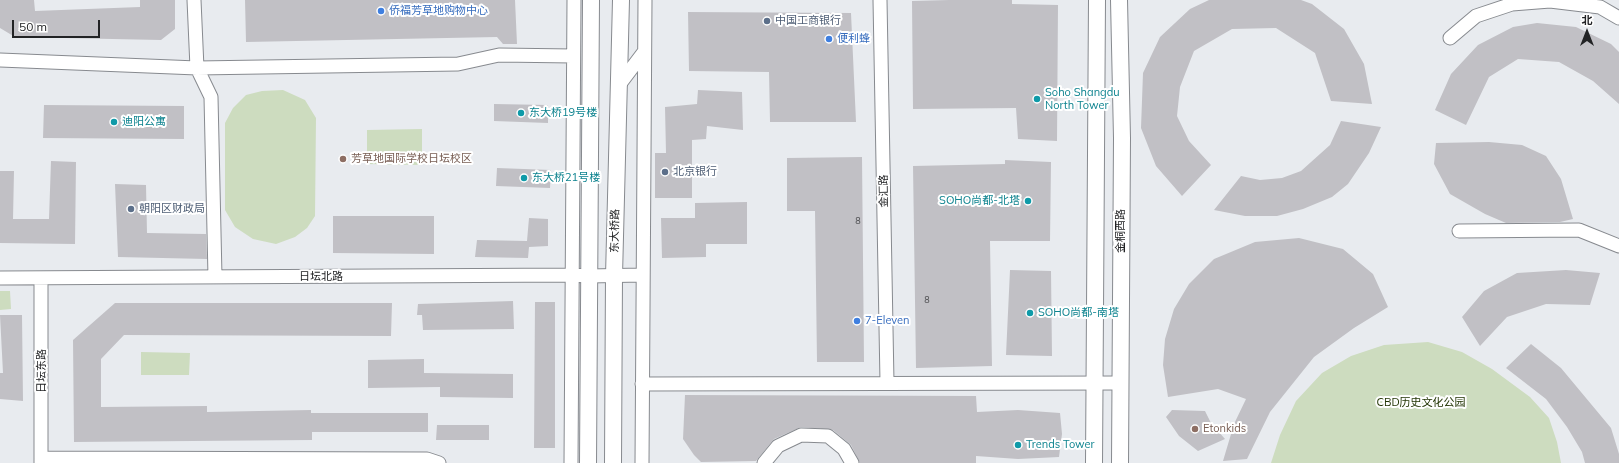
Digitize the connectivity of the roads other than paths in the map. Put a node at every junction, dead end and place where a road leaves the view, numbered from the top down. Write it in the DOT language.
graph roads {
  1 [pos="194,0"];
  2 [pos="574,0"];
  3 [pos="591,0"];
  4 [pos="621,0"];
  5 [pos="645,0"];
  6 [pos="880,0"];
  7 [pos="1097,0"];
  8 [pos="1120,0"];
  9 [pos="1571,2"];
  10 [pos="1619,18"];
  11 [pos="1450,38"];
  12 [pos="644,52"];
  13 [pos="573,56"];
  14 [pos="0,60"];
  15 [pos="197,68"];
  16 [pos="619,85"];
  17 [pos="1459,231"];
  18 [pos="1619,246"];
  19 [pos="572,275"];
  20 [pos="643,275"];
  21 [pos="588,276"];
  22 [pos="614,276"];
  23 [pos="215,277"];
  24 [pos="0,278"];
  25 [pos="42,278"];
  26 [pos="887,382"];
  27 [pos="1095,383"];
  28 [pos="1120,383"];
  29 [pos="642,384"];
  30 [pos="41,460"];
  31 [pos="439,463"];
  32 [pos="571,463"];
  33 [pos="588,463"];
  34 [pos="613,463"];
  35 [pos="642,463"];
  36 [pos="764,463"];
  37 [pos="852,463"];
  38 [pos="1094,463"];
  39 [pos="1120,463"];
  1 -- 15 [label="street"];
  2 -- 13 [label="street"];
  3 -- 21 [label="main road"];
  4 -- 16 [label="main road, 东大桥路"];
  5 -- 12 [label="street"];
  6 -- 26 [label="street, 金汇路"];
  7 -- 27 [label="main road"];
  8 -- 28 [label="main road, 金桐西路"];
  9 -- 10 [label="street"];
  9 -- 11 [label="street"];
  12 -- 16 [label="street"];
  12 -- 20 [label="street"];
  13 -- 15 [label="street"];
  13 -- 19 [label="street"];
  14 -- 15 [label="street"];
  15 -- 23 [label="street"];
  16 -- 22 [label="main road, 东大桥路"];
  17 -- 18 [label="street"];
  19 -- 21 [label="street, 日坛北路"];
  19 -- 23 [label="street, 日坛北路"];
  19 -- 32 [label="street"];
  20 -- 22 [label="street, 日坛北路"];
  20 -- 29 [label="street"];
  21 -- 22 [label="street, 日坛北路"];
  21 -- 33 [label="main road"];
  22 -- 34 [label="main road, 东大桥路"];
  23 -- 25 [label="street, 日坛北路"];
  24 -- 25 [label="street, 日坛北路"];
  25 -- 30 [label="street, 日坛东路"];
  26 -- 27 [label="street"];
  26 -- 29 [label="street"];
  27 -- 28 [label="street"];
  27 -- 38 [label="main road"];
  28 -- 39 [label="main road, 金桐西路"];
  29 -- 35 [label="street"];
  30 -- 31 [label="street"];
  36 -- 37 [label="street"];
}
